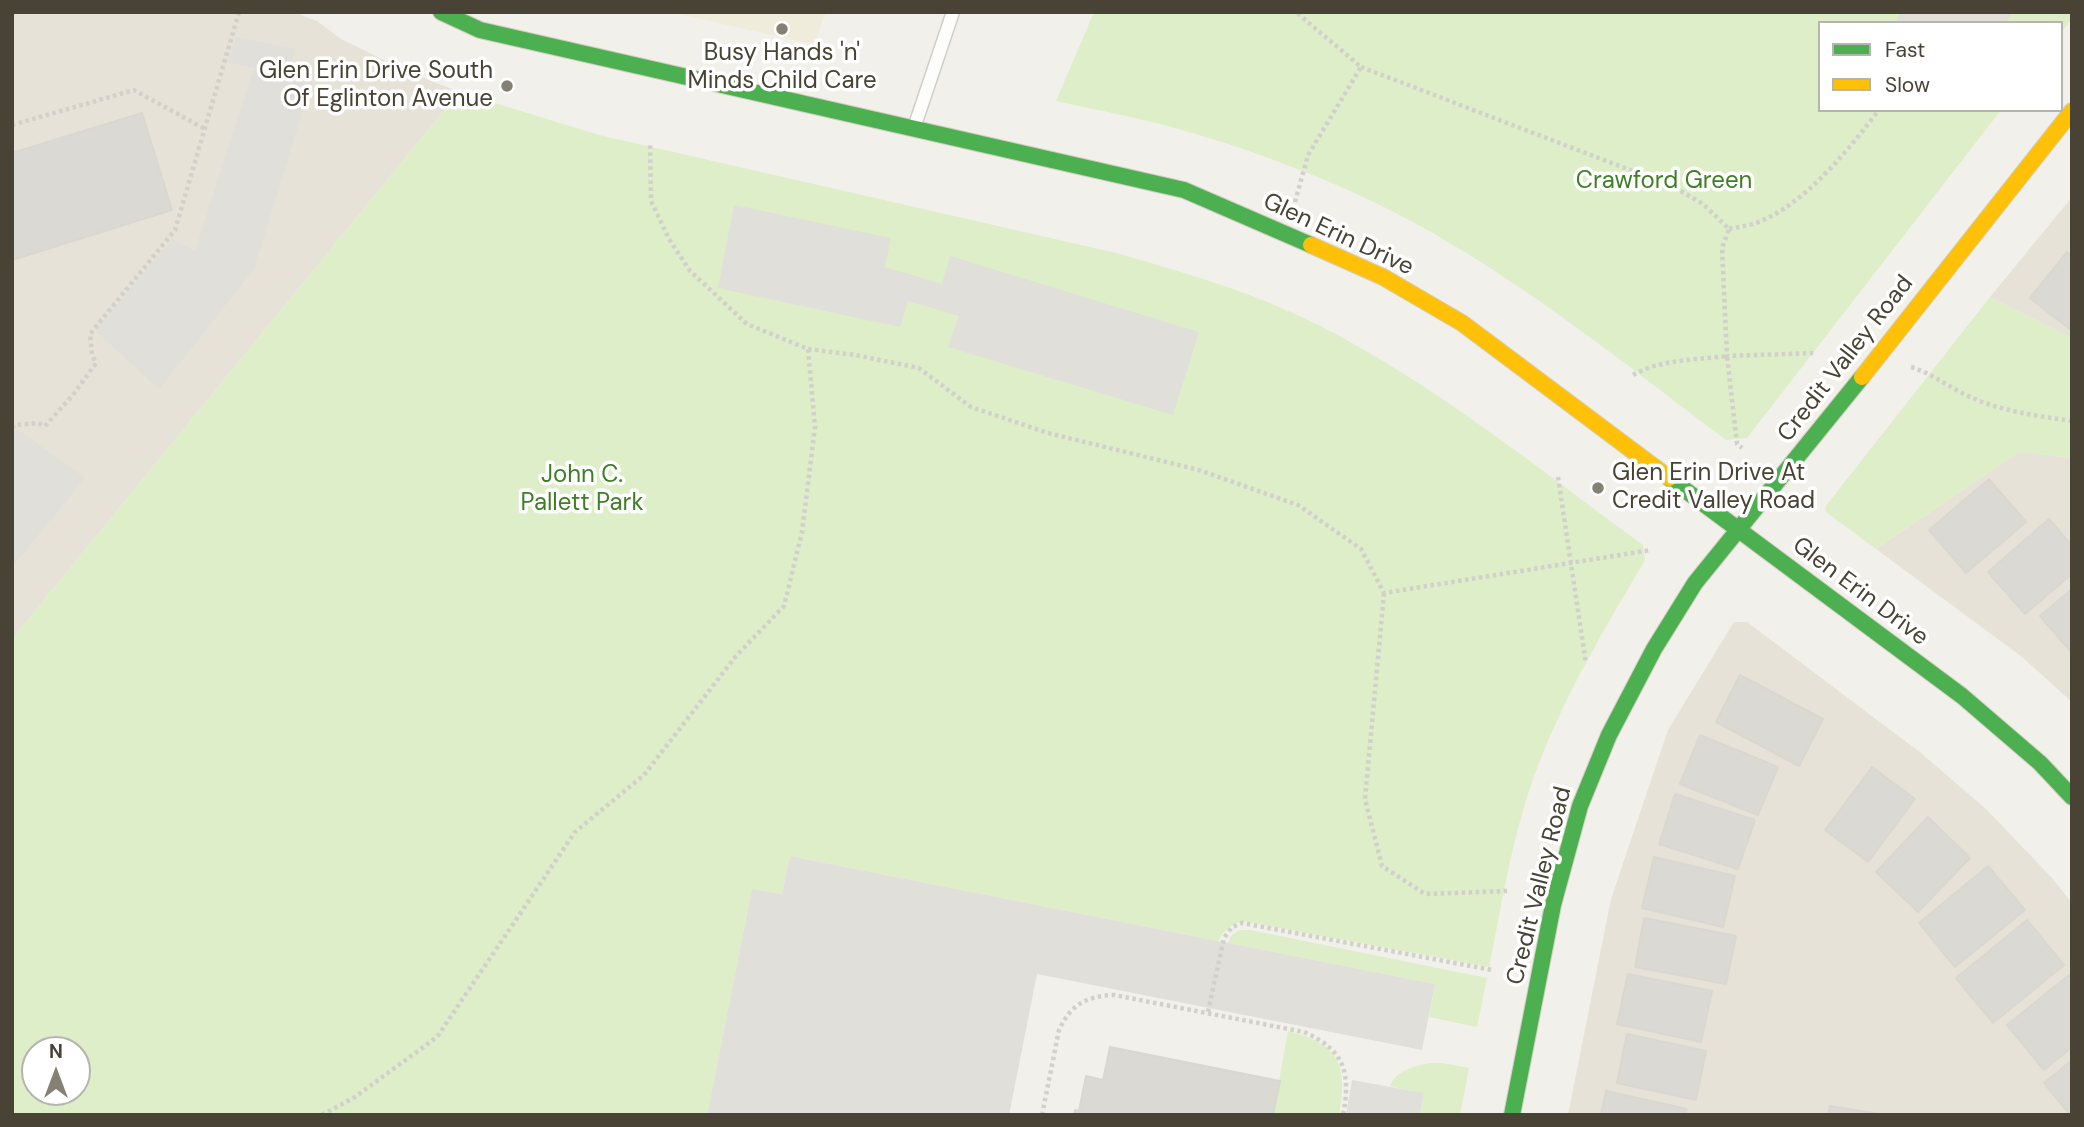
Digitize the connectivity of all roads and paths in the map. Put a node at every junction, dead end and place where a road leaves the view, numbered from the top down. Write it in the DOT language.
graph roads {
  1 [pos="239,12"];
  2 [pos="441,12"];
  3 [pos="953,12"];
  4 [pos="1296,12"];
  5 [pos="1361,67"];
  6 [pos="2072,111"];
  7 [pos="1877,112"];
  8 [pos="12,125"];
  9 [pos="205,129"];
  10 [pos="913,129"];
  11 [pos="650,143"];
  12 [pos="1729,229"];
  13 [pos="1286,235"];
  14 [pos="808,349"];
  15 [pos="1816,353"];
  16 [pos="1877,355"];
  17 [pos="1727,356"];
  18 [pos="1633,375"];
  19 [pos="2072,421"];
  20 [pos="12,428"];
  21 [pos="1742,448"];
  22 [pos="1558,477"];
  23 [pos="1739,530"];
  24 [pos="1651,550"];
  25 [pos="1570,564"];
  26 [pos="1384,593"];
  27 [pos="1587,664"];
  28 [pos="2072,797"];
  29 [pos="1507,891"];
  30 [pos="1492,970"];
  31 [pos="1208,1012"];
  32 [pos="322,1115"];
  33 [pos="1042,1115"];
  34 [pos="1343,1115"];
  35 [pos="1512,1115"];
  1 -- 9 [label="path"];
  2 -- 10 [label="street, Glen Erin Drive"];
  3 -- 10 [label="lane"];
  4 -- 5 [label="path"];
  5 -- 12 [label="path"];
  5 -- 13 [label="path"];
  6 -- 16 [label="street, Credit Valley Road"];
  7 -- 12 [label="path"];
  8 -- 9 [label="path"];
  9 -- 20 [label="path"];
  10 -- 13 [label="street, Glen Erin Drive"];
  11 -- 14 [label="path"];
  12 -- 17 [label="path"];
  13 -- 23 [label="street, Glen Erin Drive"];
  14 -- 26 [label="path"];
  14 -- 32 [label="path"];
  15 -- 17 [label="path"];
  16 -- 19 [label="path"];
  16 -- 23 [label="street, Credit Valley Road"];
  17 -- 18 [label="path"];
  17 -- 21 [label="path"];
  22 -- 25 [label="path"];
  23 -- 28 [label="street, Glen Erin Drive"];
  23 -- 35 [label="street, Credit Valley Road"];
  24 -- 25 [label="path"];
  25 -- 26 [label="path"];
  25 -- 27 [label="path"];
  26 -- 29 [label="path"];
  30 -- 31 [label="path"];
  31 -- 33 [label="path"];
  31 -- 34 [label="path"];
}
